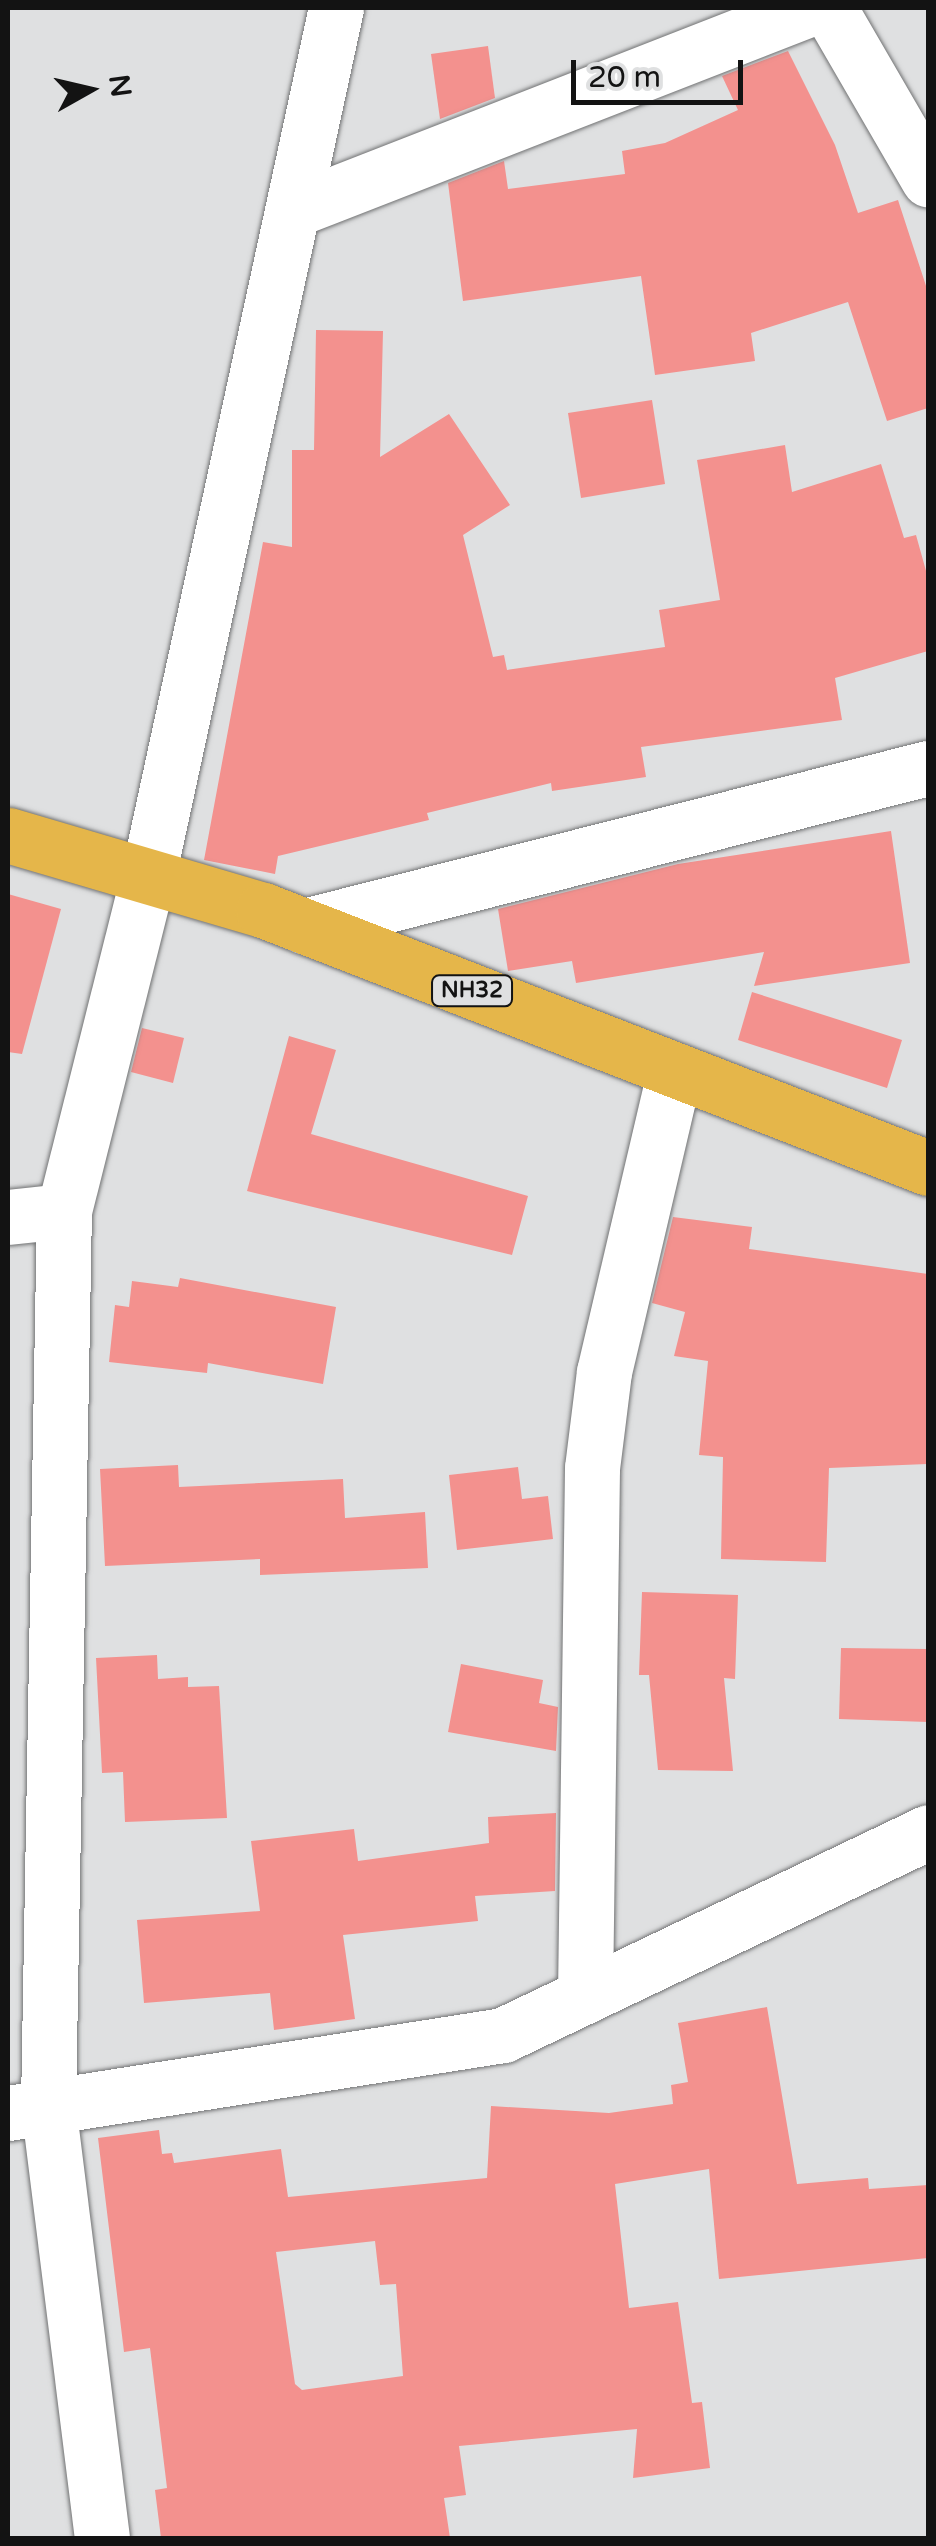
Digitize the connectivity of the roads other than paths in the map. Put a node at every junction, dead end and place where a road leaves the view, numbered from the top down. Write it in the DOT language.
graph roads {
  1 [pos="336,8"];
  2 [pos="811,8"];
  3 [pos="829,8"];
  4 [pos="928,179"];
  5 [pos="293,210"];
  6 [pos="928,768"];
  7 [pos="8,835"];
  8 [pos="148,876"];
  9 [pos="304,926"];
  10 [pos="675,1070"];
  11 [pos="928,1168"];
  12 [pos="64,1210"];
  13 [pos="8,1217"];
  14 [pos="928,1832"];
  15 [pos="584,1996"];
  16 [pos="28,2109"];
  17 [pos="102,2538"];
  1 -- 5 [label="street"];
  2 -- 5 [label="street"];
  3 -- 4 [label="street"];
  5 -- 8 [label="street"];
  6 -- 9 [label="street"];
  7 -- 8 [label="highway, NH32"];
  8 -- 9 [label="highway, NH32"];
  8 -- 12 [label="street"];
  9 -- 10 [label="highway, NH32"];
  10 -- 11 [label="highway, NH32"];
  10 -- 15 [label="street"];
  12 -- 13 [label="street"];
  12 -- 16 [label="street"];
  14 -- 15 [label="street"];
  15 -- 16 [label="street"];
  16 -- 17 [label="street"];
}
